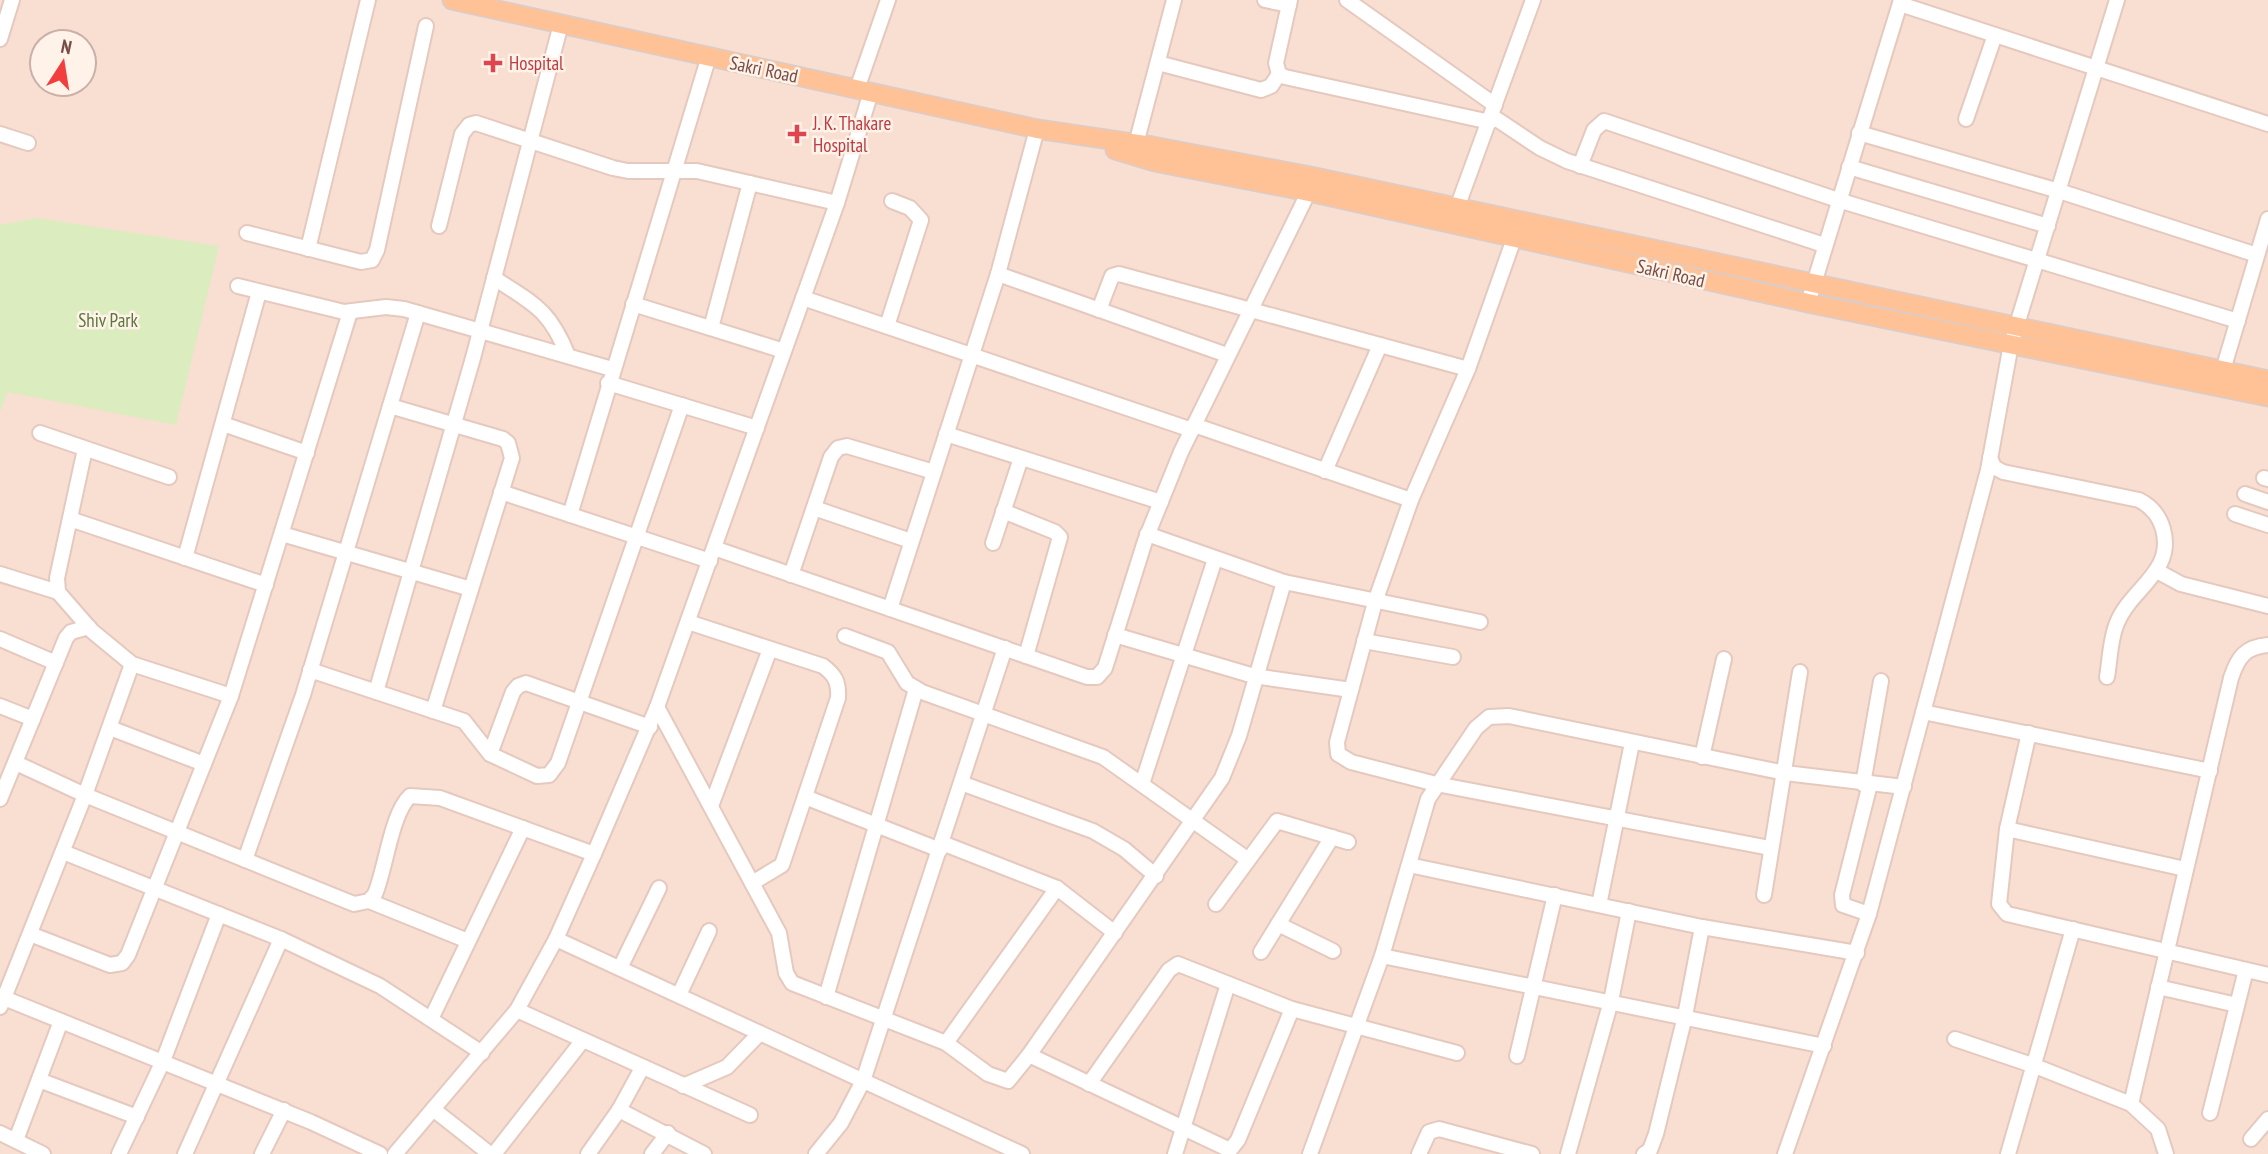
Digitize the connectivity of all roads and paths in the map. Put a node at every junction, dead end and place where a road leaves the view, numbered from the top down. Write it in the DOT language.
graph roads {
  1 [pos="12,0"];
  2 [pos="368,0"];
  3 [pos="452,0"];
  4 [pos="887,0"];
  5 [pos="1174,0"];
  6 [pos="1265,0"];
  7 [pos="1346,0"];
  8 [pos="1533,0"];
  9 [pos="2118,0"];
  10 [pos="471,2"];
  11 [pos="1290,2"];
  12 [pos="1900,2"];
  13 [pos="561,24"];
  14 [pos="426,26"];
  15 [pos="1,34"];
  16 [pos="1995,35"];
  17 [pos="709,57"];
  18 [pos="1157,63"];
  19 [pos="2096,68"];
  20 [pos="1279,74"];
  21 [pos="864,91"];
  22 [pos="1493,114"];
  23 [pos="1966,119"];
  24 [pos="2268,124"];
  25 [pos="1037,130"];
  26 [pos="1859,133"];
  27 [pos="0,134"];
  28 [pos="1076,138"];
  29 [pos="28,143"];
  30 [pos="530,143"];
  31 [pos="1136,144"];
  32 [pos="1580,166"];
  33 [pos="1849,167"];
  34 [pos="677,170"];
  35 [pos="750,183"];
  36 [pos="1312,184"];
  37 [pos="2059,191"];
  38 [pos="1838,200"];
  39 [pos="892,201"];
  40 [pos="837,203"];
  41 [pos="1455,216"];
  42 [pos="2268,219"];
  43 [pos="439,226"];
  44 [pos="2048,226"];
  45 [pos="1517,230"];
  46 [pos="247,233"];
  47 [pos="1824,245"];
  48 [pos="308,249"];
  49 [pos="2261,252"];
  50 [pos="2037,261"];
  51 [pos="998,274"];
  52 [pos="494,278"];
  53 [pos="1813,284"];
  54 [pos="237,286"];
  55 [pos="259,292"];
  56 [pos="803,298"];
  57 [pos="1808,303"];
  58 [pos="633,304"];
  59 [pos="1251,308"];
  60 [pos="1099,310"];
  61 [pos="350,312"];
  62 [pos="418,313"];
  63 [pos="2238,321"];
  64 [pos="887,326"];
  65 [pos="711,328"];
  66 [pos="480,330"];
  67 [pos="2013,336"];
  68 [pos="1380,345"];
  69 [pos="784,351"];
  70 [pos="972,354"];
  71 [pos="1227,355"];
  72 [pos="568,356"];
  73 [pos="1468,369"];
  74 [pos="2223,370"];
  75 [pos="610,376"];
  76 [pos="2268,380"];
  77 [pos="2268,397"];
  78 [pos="682,405"];
  79 [pos="390,406"];
  80 [pos="223,424"];
  81 [pos="453,425"];
  82 [pos="757,428"];
  83 [pos="1193,428"];
  84 [pos="40,433"];
  85 [pos="946,434"];
  86 [pos="85,449"];
  87 [pos="307,453"];
  88 [pos="1021,458"];
  89 [pos="1325,471"];
  90 [pos="1987,471"];
  91 [pos="934,472"];
  92 [pos="169,477"];
  93 [pos="501,492"];
  94 [pos="2245,494"];
  95 [pos="1411,500"];
  96 [pos="1161,502"];
  97 [pos="2268,502"];
  98 [pos="814,508"];
  99 [pos="1003,511"];
  100 [pos="2235,514"];
  101 [pos="570,515"];
  102 [pos="70,519"];
  103 [pos="2268,525"];
  104 [pos="282,534"];
  105 [pos="1147,534"];
  106 [pos="634,536"];
  107 [pos="911,541"];
  108 [pos="993,543"];
  109 [pos="347,554"];
  110 [pos="712,555"];
  111 [pos="185,558"];
  112 [pos="1215,559"];
  113 [pos="410,572"];
  114 [pos="0,573"];
  115 [pos="2155,573"];
  116 [pos="791,575"];
  117 [pos="1284,582"];
  118 [pos="266,585"];
  119 [pos="471,589"];
  120 [pos="58,592"];
  121 [pos="1375,602"];
  122 [pos="2268,606"];
  123 [pos="890,608"];
  124 [pos="688,622"];
  125 [pos="1480,622"];
  126 [pos="89,627"];
  127 [pos="1115,635"];
  128 [pos="845,636"];
  129 [pos="0,639"];
  130 [pos="1364,641"];
  131 [pos="2268,645"];
  132 [pos="1005,648"];
  133 [pos="770,649"];
  134 [pos="1182,655"];
  135 [pos="1026,656"];
  136 [pos="1453,657"];
  137 [pos="1724,659"];
  138 [pos="55,663"];
  139 [pos="132,664"];
  140 [pos="310,670"];
  141 [pos="1800,672"];
  142 [pos="1254,676"];
  143 [pos="2107,677"];
  144 [pos="1881,681"];
  145 [pos="916,689"];
  146 [pos="1350,690"];
  147 [pos="376,692"];
  148 [pos="231,696"];
  149 [pos="579,703"];
  150 [pos="0,706"];
  151 [pos="657,707"];
  152 [pos="433,711"];
  153 [pos="1923,712"];
  154 [pos="984,713"];
  155 [pos="33,719"];
  156 [pos="650,727"];
  157 [pos="110,728"];
  158 [pos="2029,733"];
  159 [pos="1632,743"];
  160 [pos="490,754"];
  161 [pos="1702,757"];
  162 [pos="16,763"];
  163 [pos="204,764"];
  164 [pos="2210,771"];
  165 [pos="1785,773"];
  166 [pos="961,783"];
  167 [pos="1142,784"];
  168 [pos="1436,784"];
  169 [pos="1867,784"];
  170 [pos="1903,787"];
  171 [pos="1,796"];
  172 [pos="85,796"];
  173 [pos="805,797"];
  174 [pos="710,806"];
  175 [pos="1615,818"];
  176 [pos="1193,823"];
  177 [pos="874,824"];
  178 [pos="523,828"];
  179 [pos="2007,829"];
  180 [pos="177,831"];
  181 [pos="1332,837"];
  182 [pos="1348,842"];
  183 [pos="941,847"];
  184 [pos="1770,848"];
  185 [pos="63,852"];
  186 [pos="594,853"];
  187 [pos="1247,859"];
  188 [pos="245,860"];
  189 [pos="1409,865"];
  190 [pos="2185,869"];
  191 [pos="1156,876"];
  192 [pos="752,883"];
  193 [pos="659,888"];
  194 [pos="1057,888"];
  195 [pos="155,889"];
  196 [pos="1555,895"];
  197 [pos="1764,895"];
  198 [pos="369,901"];
  199 [pos="1216,904"];
  200 [pos="1599,905"];
  201 [pos="1629,911"];
  202 [pos="219,914"];
  203 [pos="1869,914"];
  204 [pos="1278,924"];
  205 [pos="1702,928"];
  206 [pos="2073,929"];
  207 [pos="709,931"];
  208 [pos="1115,933"];
  209 [pos="30,934"];
  210 [pos="281,939"];
  211 [pos="555,939"];
  212 [pos="468,941"];
  213 [pos="2167,949"];
  214 [pos="1333,951"];
  215 [pos="1261,952"];
  216 [pos="1857,953"];
  217 [pos="1382,956"];
  218 [pos="620,968"];
  219 [pos="2246,970"];
  220 [pos="2268,975"];
  221 [pos="1228,984"];
  222 [pos="1534,985"];
  223 [pos="2158,987"];
  224 [pos="679,995"];
  225 [pos="826,997"];
  226 [pos="1,1000"];
  227 [pos="1611,1001"];
  228 [pos="2237,1005"];
  229 [pos="1292,1009"];
  230 [pos="517,1010"];
  231 [pos="1685,1016"];
  232 [pos="431,1019"];
  233 [pos="886,1019"];
  234 [pos="61,1021"];
  235 [pos="1357,1024"];
  236 [pos="760,1033"];
  237 [pos="1955,1039"];
  238 [pos="583,1040"];
  239 [pos="946,1043"];
  240 [pos="1824,1046"];
  241 [pos="482,1053"];
  242 [pos="1457,1053"];
  243 [pos="1030,1055"];
  244 [pos="1517,1056"];
  245 [pos="163,1061"];
  246 [pos="2035,1066"];
  247 [pos="642,1068"];
  248 [pos="39,1080"];
  249 [pos="863,1081"];
  250 [pos="219,1083"];
  251 [pos="1089,1084"];
  252 [pos="683,1086"];
  253 [pos="2131,1104"];
  254 [pos="284,1110"];
  255 [pos="433,1110"];
  256 [pos="619,1110"];
  257 [pos="2210,1113"];
  258 [pos="750,1115"];
  259 [pos="137,1117"];
  260 [pos="2268,1119"];
  261 [pos="1183,1129"];
  262 [pos="0,1133"];
  263 [pos="668,1133"];
  264 [pos="2251,1139"];
  265 [pos="16,1140"];
  266 [pos="991,1148"];
  267 [pos="43,1154"];
  268 [pos="119,1154"];
  269 [pos="185,1154"];
  270 [pos="262,1154"];
  271 [pos="380,1154"];
  272 [pos="395,1154"];
  273 [pos="492,1154"];
  274 [pos="588,1154"];
  275 [pos="652,1154"];
  276 [pos="704,1154"];
  277 [pos="816,1154"];
  278 [pos="1022,1154"];
  279 [pos="1175,1154"];
  280 [pos="1310,1154"];
  281 [pos="1419,1154"];
  282 [pos="1532,1154"];
  283 [pos="1568,1154"];
  284 [pos="1644,1154"];
  285 [pos="1785,1154"];
  286 [pos="2008,1154"];
  287 [pos="2166,1154"];
  1 -- 15 [label="street"];
  2 -- 48 [label="street"];
  3 -- 10 [label="main road, Sakri Road"];
  4 -- 21 [label="street"];
  5 -- 18 [label="street"];
  6 -- 11 [label="street"];
  7 -- 22 [label="street"];
  8 -- 22 [label="street"];
  9 -- 19 [label="street"];
  10 -- 13 [label="main road, Sakri Road"];
  11 -- 20 [label="street"];
  12 -- 16 [label="street"];
  12 -- 26 [label="street"];
  13 -- 17 [label="main road, Sakri Road"];
  13 -- 30 [label="street"];
  14 -- 48 [label="street"];
  16 -- 19 [label="street"];
  16 -- 23 [label="street"];
  17 -- 21 [label="main road, Sakri Road"];
  17 -- 34 [label="street"];
  18 -- 20 [label="street"];
  18 -- 31 [label="street"];
  19 -- 24 [label="street"];
  19 -- 37 [label="street"];
  20 -- 22 [label="street"];
  21 -- 25 [label="main road, Sakri Road"];
  21 -- 40 [label="street"];
  22 -- 32 [label="street"];
  22 -- 41 [label="street"];
  25 -- 28 [label="main road, Sakri Road"];
  25 -- 51 [label="street"];
  26 -- 33 [label="street"];
  26 -- 37 [label="street"];
  27 -- 29 [label="street"];
  28 -- 31 [label="main road, Sakri Road"];
  28 -- 36 [label="main road, Sakri Road"];
  30 -- 34 [label="street"];
  30 -- 43 [label="street"];
  30 -- 52 [label="street"];
  31 -- 36 [label="main road, Sakri Road"];
  32 -- 38 [label="street"];
  32 -- 47 [label="street"];
  33 -- 38 [label="street"];
  33 -- 44 [label="street"];
  34 -- 35 [label="street"];
  34 -- 58 [label="street"];
  35 -- 40 [label="street"];
  35 -- 65 [label="street"];
  36 -- 41 [label="main road, Sakri Road"];
  36 -- 59 [label="street"];
  37 -- 44 [label="street"];
  37 -- 49 [label="street"];
  38 -- 47 [label="street"];
  38 -- 50 [label="street"];
  39 -- 64 [label="street"];
  40 -- 56 [label="street"];
  41 -- 45 [label="main road, Sakri Road"];
  42 -- 49 [label="street"];
  44 -- 50 [label="street"];
  45 -- 53 [label="main road, Sakri Road"];
  45 -- 57 [label="main road, Sakri Road"];
  45 -- 73 [label="street"];
  46 -- 48 [label="street"];
  47 -- 53 [label="street"];
  49 -- 63 [label="street"];
  50 -- 63 [label="street"];
  50 -- 67 [label="street"];
  51 -- 60 [label="street"];
  51 -- 70 [label="street"];
  52 -- 66 [label="street"];
  52 -- 72 [label="street"];
  53 -- 57 [label="street"];
  53 -- 67 [label="main road, Sakri Road"];
  54 -- 55 [label="street"];
  55 -- 61 [label="street"];
  55 -- 80 [label="street"];
  56 -- 64 [label="street"];
  56 -- 69 [label="street"];
  57 -- 67 [label="main road, Sakri Road"];
  58 -- 65 [label="street"];
  58 -- 75 [label="street"];
  59 -- 60 [label="street"];
  59 -- 68 [label="street"];
  59 -- 71 [label="street"];
  60 -- 71 [label="street"];
  61 -- 62 [label="street"];
  61 -- 87 [label="street"];
  62 -- 66 [label="street"];
  62 -- 79 [label="street"];
  63 -- 74 [label="street"];
  64 -- 70 [label="street"];
  65 -- 69 [label="street"];
  66 -- 72 [label="street"];
  66 -- 81 [label="street"];
  67 -- 74 [label="main road, Sakri Road"];
  67 -- 77 [label="main road, Sakri Road"];
  67 -- 90 [label="street"];
  68 -- 73 [label="street"];
  68 -- 89 [label="street"];
  69 -- 82 [label="street"];
  70 -- 83 [label="street"];
  70 -- 85 [label="street"];
  71 -- 83 [label="street"];
  72 -- 75 [label="street"];
  73 -- 95 [label="street"];
  74 -- 76 [label="main road, Sakri Road"];
  75 -- 78 [label="street"];
  75 -- 101 [label="street"];
  78 -- 82 [label="street"];
  78 -- 106 [label="street"];
  79 -- 81 [label="street"];
  79 -- 109 [label="street"];
  80 -- 87 [label="street"];
  80 -- 111 [label="street"];
  81 -- 93 [label="street"];
  81 -- 113 [label="street"];
  82 -- 110 [label="street"];
  83 -- 89 [label="street"];
  83 -- 96 [label="street"];
  84 -- 86 [label="street"];
  85 -- 88 [label="street"];
  85 -- 91 [label="street"];
  86 -- 92 [label="street"];
  86 -- 102 [label="street"];
  87 -- 104 [label="street"];
  88 -- 96 [label="street"];
  88 -- 99 [label="street"];
  89 -- 95 [label="street"];
  90 -- 115 [label="street"];
  90 -- 153 [label="street"];
  91 -- 98 [label="street"];
  91 -- 107 [label="street"];
  93 -- 101 [label="street"];
  93 -- 119 [label="street"];
  94 -- 97 [label="street"];
  95 -- 121 [label="street"];
  96 -- 105 [label="street"];
  98 -- 107 [label="street"];
  98 -- 116 [label="street"];
  99 -- 108 [label="street"];
  99 -- 135 [label="street"];
  100 -- 103 [label="street"];
  101 -- 106 [label="street"];
  102 -- 111 [label="street"];
  102 -- 120 [label="street"];
  104 -- 109 [label="street"];
  104 -- 118 [label="street"];
  105 -- 112 [label="street"];
  105 -- 127 [label="street"];
  106 -- 110 [label="street"];
  106 -- 149 [label="street"];
  107 -- 123 [label="street"];
  109 -- 113 [label="street"];
  109 -- 140 [label="street"];
  110 -- 116 [label="street"];
  110 -- 124 [label="street"];
  111 -- 118 [label="street"];
  112 -- 117 [label="street"];
  112 -- 134 [label="street"];
  113 -- 119 [label="street"];
  113 -- 147 [label="street"];
  114 -- 120 [label="street"];
  115 -- 122 [label="street"];
  115 -- 143 [label="street"];
  116 -- 123 [label="street"];
  117 -- 121 [label="street"];
  117 -- 142 [label="street"];
  118 -- 148 [label="street"];
  119 -- 152 [label="street"];
  120 -- 126 [label="street"];
  121 -- 125 [label="street"];
  121 -- 130 [label="street"];
  123 -- 132 [label="street"];
  124 -- 133 [label="street"];
  124 -- 151 [label="street"];
  126 -- 138 [label="street"];
  126 -- 139 [label="street"];
  127 -- 134 [label="street"];
  127 -- 135 [label="street"];
  128 -- 145 [label="street"];
  129 -- 138 [label="street"];
  130 -- 136 [label="street"];
  130 -- 146 [label="street"];
  131 -- 164 [label="street"];
  132 -- 135 [label="street"];
  132 -- 154 [label="street"];
  133 -- 173 [label="street"];
  133 -- 174 [label="street"];
  134 -- 142 [label="street"];
  134 -- 167 [label="street"];
  137 -- 161 [label="street"];
  138 -- 155 [label="street"];
  139 -- 148 [label="street"];
  139 -- 157 [label="street"];
  140 -- 147 [label="street"];
  140 -- 188 [label="street"];
  141 -- 165 [label="street"];
  142 -- 146 [label="street"];
  142 -- 176 [label="street"];
  144 -- 169 [label="street"];
  145 -- 154 [label="street"];
  145 -- 177 [label="street"];
  146 -- 168 [label="street"];
  147 -- 152 [label="street"];
  148 -- 163 [label="street"];
  149 -- 156 [label="street"];
  149 -- 160 [label="street"];
  149 -- 160 [label="street"];
  150 -- 155 [label="street"];
  151 -- 156 [label="street"];
  151 -- 174 [label="street"];
  152 -- 160 [label="street"];
  153 -- 158 [label="street"];
  153 -- 170 [label="street"];
  154 -- 166 [label="street"];
  154 -- 167 [label="street"];
  155 -- 162 [label="street"];
  156 -- 186 [label="street"];
  157 -- 163 [label="street"];
  157 -- 172 [label="street"];
  158 -- 164 [label="street"];
  158 -- 179 [label="street"];
  159 -- 161 [label="street"];
  159 -- 168 [label="street"];
  159 -- 175 [label="street"];
  161 -- 165 [label="street"];
  162 -- 171 [label="street"];
  162 -- 172 [label="street"];
  163 -- 180 [label="street"];
  164 -- 190 [label="street"];
  165 -- 169 [label="street"];
  165 -- 184 [label="street"];
  166 -- 183 [label="street"];
  166 -- 191 [label="street"];
  167 -- 176 [label="street"];
  168 -- 175 [label="street"];
  168 -- 189 [label="street"];
  169 -- 170 [label="street"];
  169 -- 203 [label="street"];
  170 -- 203 [label="street"];
  172 -- 180 [label="street"];
  172 -- 185 [label="street"];
  173 -- 177 [label="street"];
  173 -- 192 [label="street"];
  174 -- 192 [label="street"];
  175 -- 184 [label="street"];
  175 -- 200 [label="street"];
  176 -- 187 [label="street"];
  176 -- 191 [label="street"];
  177 -- 183 [label="street"];
  177 -- 225 [label="street"];
  178 -- 186 [label="street"];
  178 -- 198 [label="street"];
  178 -- 212 [label="street"];
  179 -- 190 [label="street"];
  179 -- 206 [label="street"];
  180 -- 188 [label="street"];
  180 -- 195 [label="street"];
  181 -- 182 [label="street"];
  181 -- 187 [label="street"];
  181 -- 204 [label="street"];
  183 -- 194 [label="street"];
  183 -- 233 [label="street"];
  184 -- 197 [label="street"];
  185 -- 195 [label="street"];
  185 -- 209 [label="street"];
  186 -- 211 [label="street"];
  187 -- 199 [label="street"];
  188 -- 198 [label="street"];
  189 -- 196 [label="street"];
  189 -- 217 [label="street"];
  190 -- 213 [label="street"];
  191 -- 208 [label="street"];
  192 -- 225 [label="street"];
  193 -- 218 [label="street"];
  194 -- 208 [label="street"];
  194 -- 239 [label="street"];
  195 -- 202 [label="street"];
  195 -- 209 [label="street"];
  196 -- 200 [label="street"];
  196 -- 222 [label="street"];
  198 -- 212 [label="street"];
  200 -- 201 [label="street"];
  201 -- 205 [label="street"];
  201 -- 227 [label="street"];
  202 -- 210 [label="street"];
  202 -- 245 [label="street"];
  203 -- 216 [label="street"];
  204 -- 214 [label="street"];
  204 -- 215 [label="street"];
  205 -- 216 [label="street"];
  205 -- 231 [label="street"];
  206 -- 213 [label="street"];
  206 -- 246 [label="street"];
  207 -- 224 [label="street"];
  208 -- 243 [label="street"];
  209 -- 226 [label="street"];
  210 -- 232 [label="street"];
  210 -- 250 [label="street"];
  211 -- 218 [label="street"];
  211 -- 230 [label="street"];
  212 -- 232 [label="street"];
  213 -- 219 [label="street"];
  213 -- 223 [label="street"];
  216 -- 240 [label="street"];
  217 -- 222 [label="street"];
  217 -- 235 [label="street"];
  218 -- 224 [label="street"];
  219 -- 220 [label="street"];
  219 -- 228 [label="street"];
  221 -- 229 [label="street"];
  221 -- 251 [label="street"];
  221 -- 261 [label="street"];
  222 -- 227 [label="street"];
  222 -- 244 [label="street"];
  223 -- 228 [label="street"];
  223 -- 253 [label="street"];
  224 -- 236 [label="street"];
  225 -- 233 [label="street"];
  226 -- 234 [label="street"];
  227 -- 231 [label="street"];
  227 -- 283 [label="street"];
  228 -- 257 [label="street"];
  229 -- 235 [label="street"];
  229 -- 261 [label="street"];
  230 -- 238 [label="street"];
  230 -- 241 [label="street"];
  231 -- 240 [label="street"];
  231 -- 284 [label="street"];
  232 -- 241 [label="street"];
  233 -- 239 [label="street"];
  233 -- 249 [label="street"];
  234 -- 245 [label="street"];
  234 -- 248 [label="street"];
  235 -- 242 [label="street"];
  235 -- 280 [label="street"];
  236 -- 249 [label="street"];
  236 -- 252 [label="street"];
  237 -- 246 [label="street"];
  238 -- 247 [label="street"];
  238 -- 273 [label="street"];
  239 -- 243 [label="street"];
  240 -- 285 [label="street"];
  241 -- 255 [label="street"];
  243 -- 251 [label="street"];
  245 -- 250 [label="street"];
  245 -- 259 [label="street"];
  246 -- 253 [label="street"];
  246 -- 286 [label="street"];
  247 -- 252 [label="street"];
  247 -- 256 [label="street"];
  248 -- 259 [label="street"];
  248 -- 265 [label="street"];
  249 -- 266 [label="street"];
  249 -- 277 [label="street"];
  250 -- 254 [label="street"];
  250 -- 269 [label="street"];
  251 -- 261 [label="street"];
  252 -- 258 [label="street"];
  253 -- 287 [label="street"];
  254 -- 270 [label="street"];
  254 -- 271 [label="street"];
  255 -- 272 [label="street"];
  255 -- 273 [label="street"];
  256 -- 263 [label="street"];
  256 -- 274 [label="street"];
  259 -- 268 [label="street"];
  260 -- 264 [label="street"];
  261 -- 279 [label="street"];
  262 -- 265 [label="street"];
  263 -- 275 [label="street"];
  263 -- 276 [label="street"];
  265 -- 267 [label="street"];
  266 -- 278 [label="street"];
  281 -- 282 [label="street"];
}
